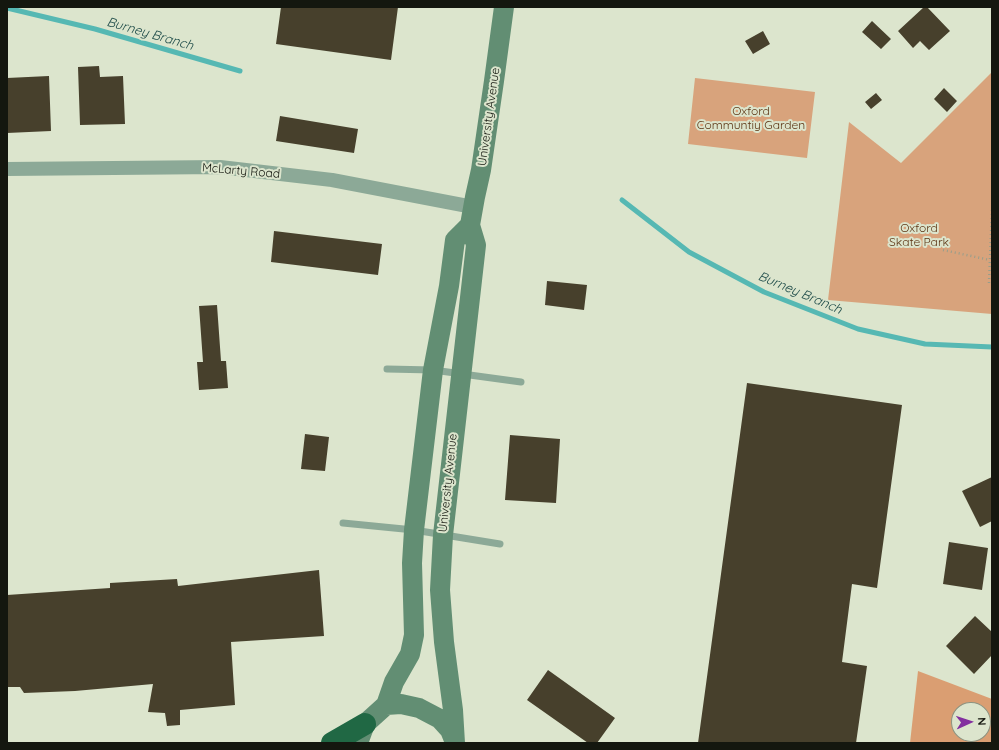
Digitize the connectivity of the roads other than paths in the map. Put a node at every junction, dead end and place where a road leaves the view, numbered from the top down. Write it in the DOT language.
graph roads {
  1 [pos="504,7"];
  2 [pos="7,169"];
  3 [pos="472,216"];
  4 [pos="387,369"];
  5 [pos="433,370"];
  6 [pos="461,374"];
  7 [pos="521,382"];
  8 [pos="342,523"];
  9 [pos="414,530"];
  10 [pos="443,534"];
  11 [pos="500,544"];
  12 [pos="386,705"];
  13 [pos="361,733"];
  14 [pos="455,742"];
  15 [pos="332,743"];
  1 -- 3 [label="main road, University Avenue"];
  2 -- 3 [label="street, McLarty Road"];
  3 -- 5 [label="main road"];
  3 -- 6 [label="main road, University Avenue"];
  4 -- 5 [label="lane"];
  5 -- 6 [label="lane"];
  5 -- 9 [label="main road"];
  6 -- 7 [label="lane"];
  6 -- 10 [label="main road, University Avenue"];
  8 -- 9 [label="lane"];
  9 -- 10 [label="lane"];
  9 -- 12 [label="main road"];
  10 -- 11 [label="lane"];
  10 -- 14 [label="main road, University Avenue"];
  12 -- 13 [label="main road"];
  12 -- 14 [label="main road, University Avenue"];
  13 -- 15 [label="highway"];
}
